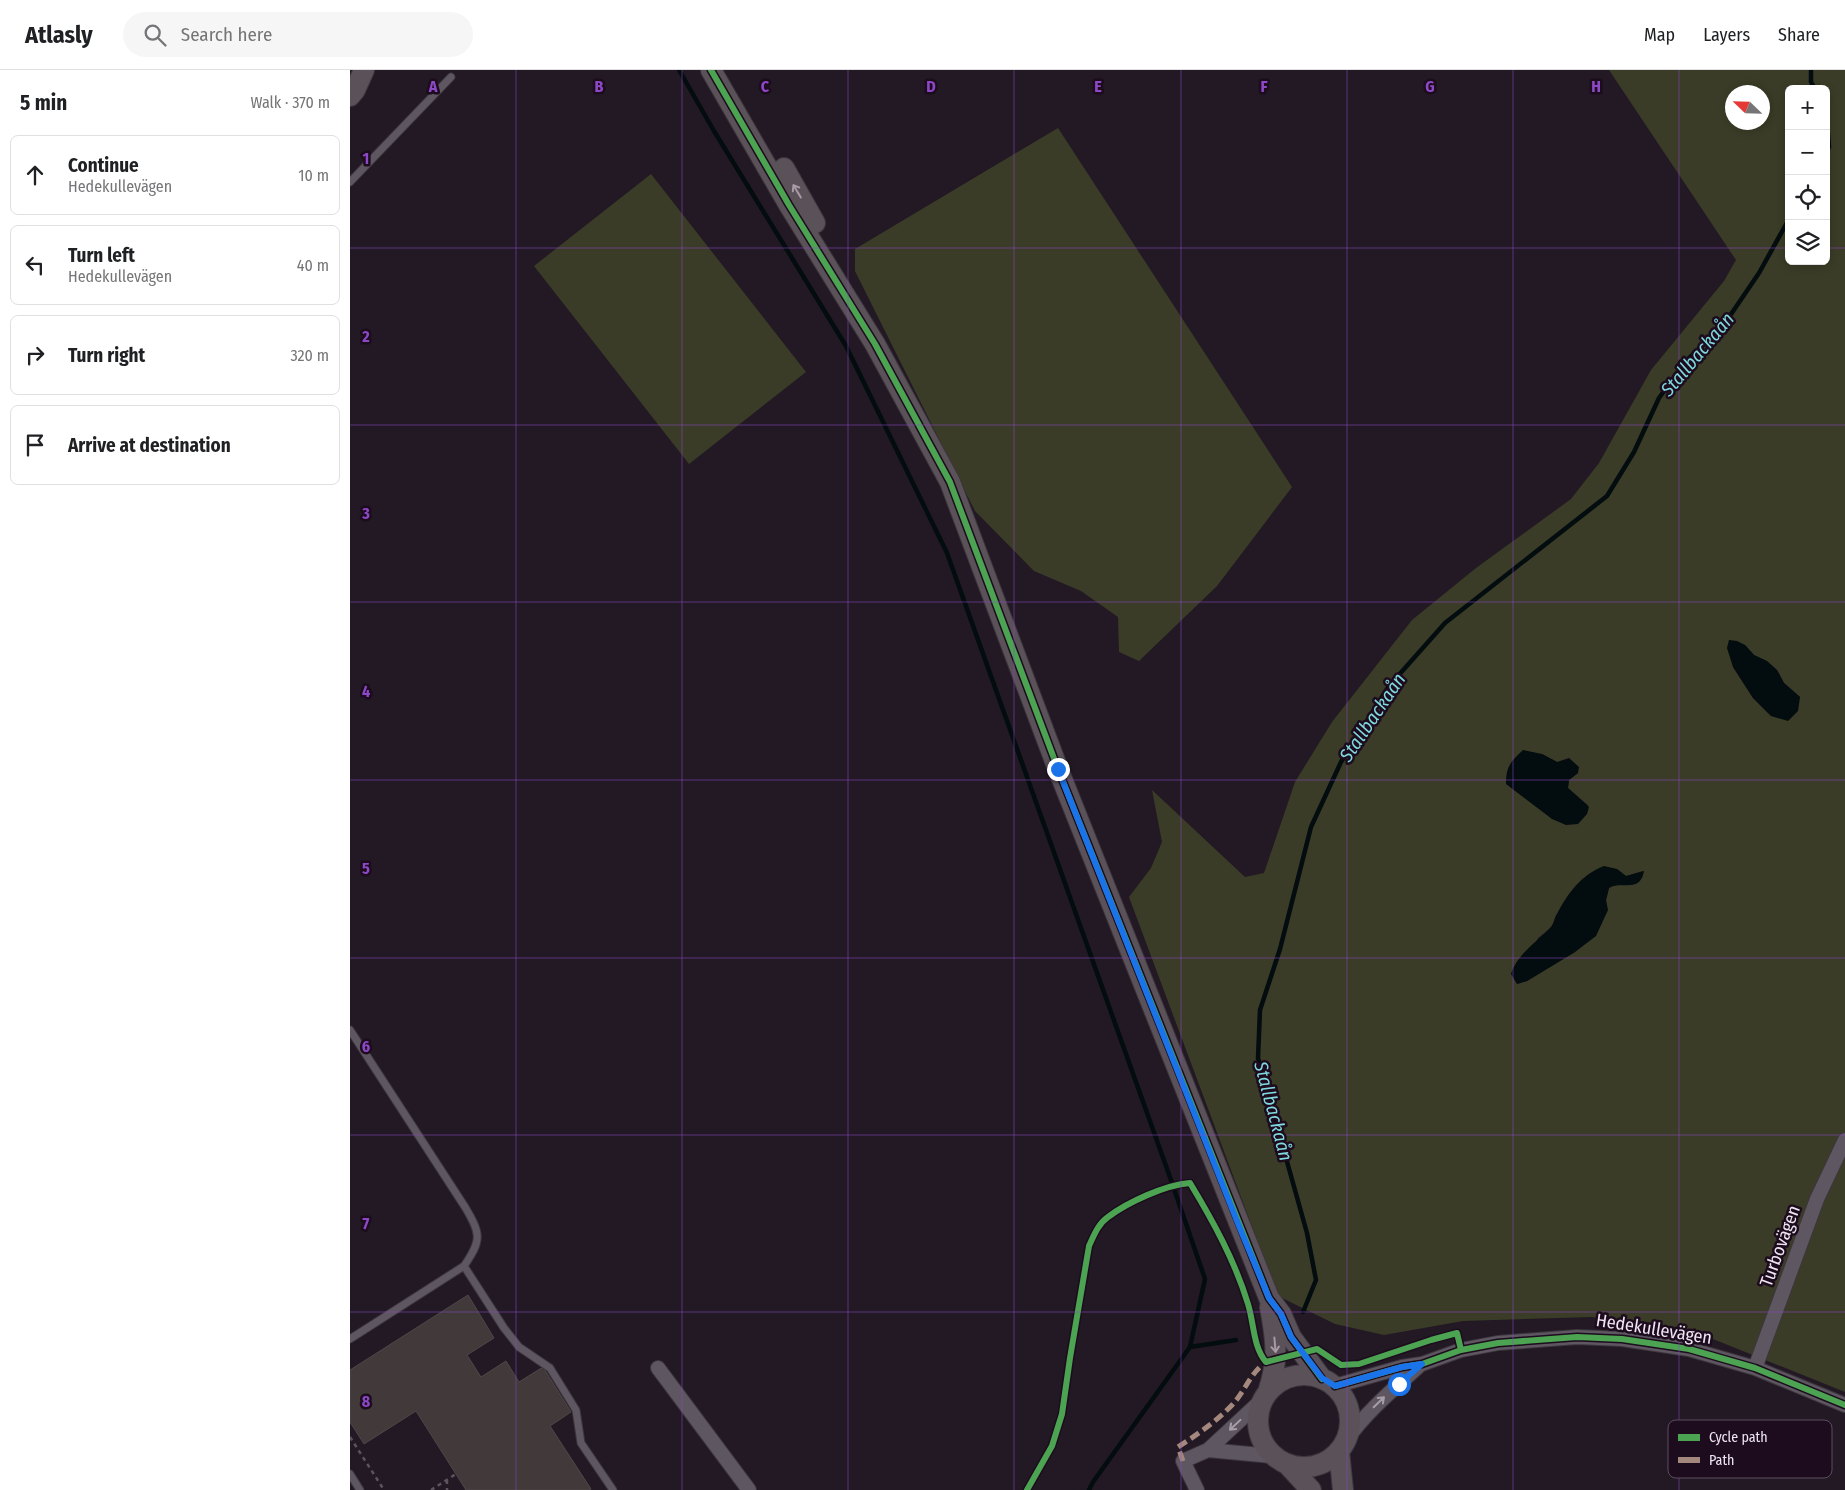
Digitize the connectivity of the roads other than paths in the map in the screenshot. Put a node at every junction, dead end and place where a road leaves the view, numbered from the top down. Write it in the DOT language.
graph roads {
  1 [pos="355,70"];
  2 [pos="364,70"];
  3 [pos="711,70"];
  4 [pos="727,70"];
  5 [pos="350,74"];
  6 [pos="451,76"];
  7 [pos="350,96"];
  8 [pos="350,182"];
  9 [pos="875,344"];
  10 [pos="350,1030"];
  11 [pos="1845,1140"];
  12 [pos="464,1266"];
  13 [pos="1269,1298"];
  14 [pos="350,1339"];
  15 [pos="1422,1364"];
  16 [pos="658,1368"];
  17 [pos="1755,1368"];
  18 [pos="1328,1382"];
  19 [pos="1265,1396"];
  20 [pos="1845,1405"];
  21 [pos="1343,1445"];
  22 [pos="1208,1450"];
  23 [pos="1280,1460"];
  24 [pos="350,1474"];
  25 [pos="360,1490"];
  26 [pos="613,1490"];
  27 [pos="749,1490"];
  28 [pos="1197,1490"];
  29 [pos="1311,1490"];
  30 [pos="1343,1490"];
  1 -- 5 [label="street"];
  2 -- 7 [label="street"];
  3 -- 9 [label="street"];
  9 -- 4 [label="street, one-way"];
  6 -- 8 [label="lane"];
  9 -- 13 [label="street"];
  10 -- 12 [label="lane"];
  11 -- 17 [label="street, Turbovägen"];
  12 -- 14 [label="lane"];
  12 -- 26 [label="lane"];
  13 -- 18 [label="street"];
  13 -- 19 [label="street, one-way"];
  15 -- 17 [label="street, Hedekullevägen"];
  15 -- 18 [label="street, Hedekullevägen"];
  21 -- 15 [label="street, Hedekullevägen, one-way"];
  16 -- 27 [label="street"];
  17 -- 20 [label="street, Hedekullevägen"];
  18 -- 19 [label="street"];
  18 -- 21 [label="street"];
  19 -- 22 [label="street, one-way"];
  19 -- 23 [label="street"];
  21 -- 23 [label="street"];
  21 -- 30 [label="street"];
  22 -- 23 [label="street"];
  22 -- 28 [label="street"];
  23 -- 29 [label="street"];
  24 -- 25 [label="lane"];
}
